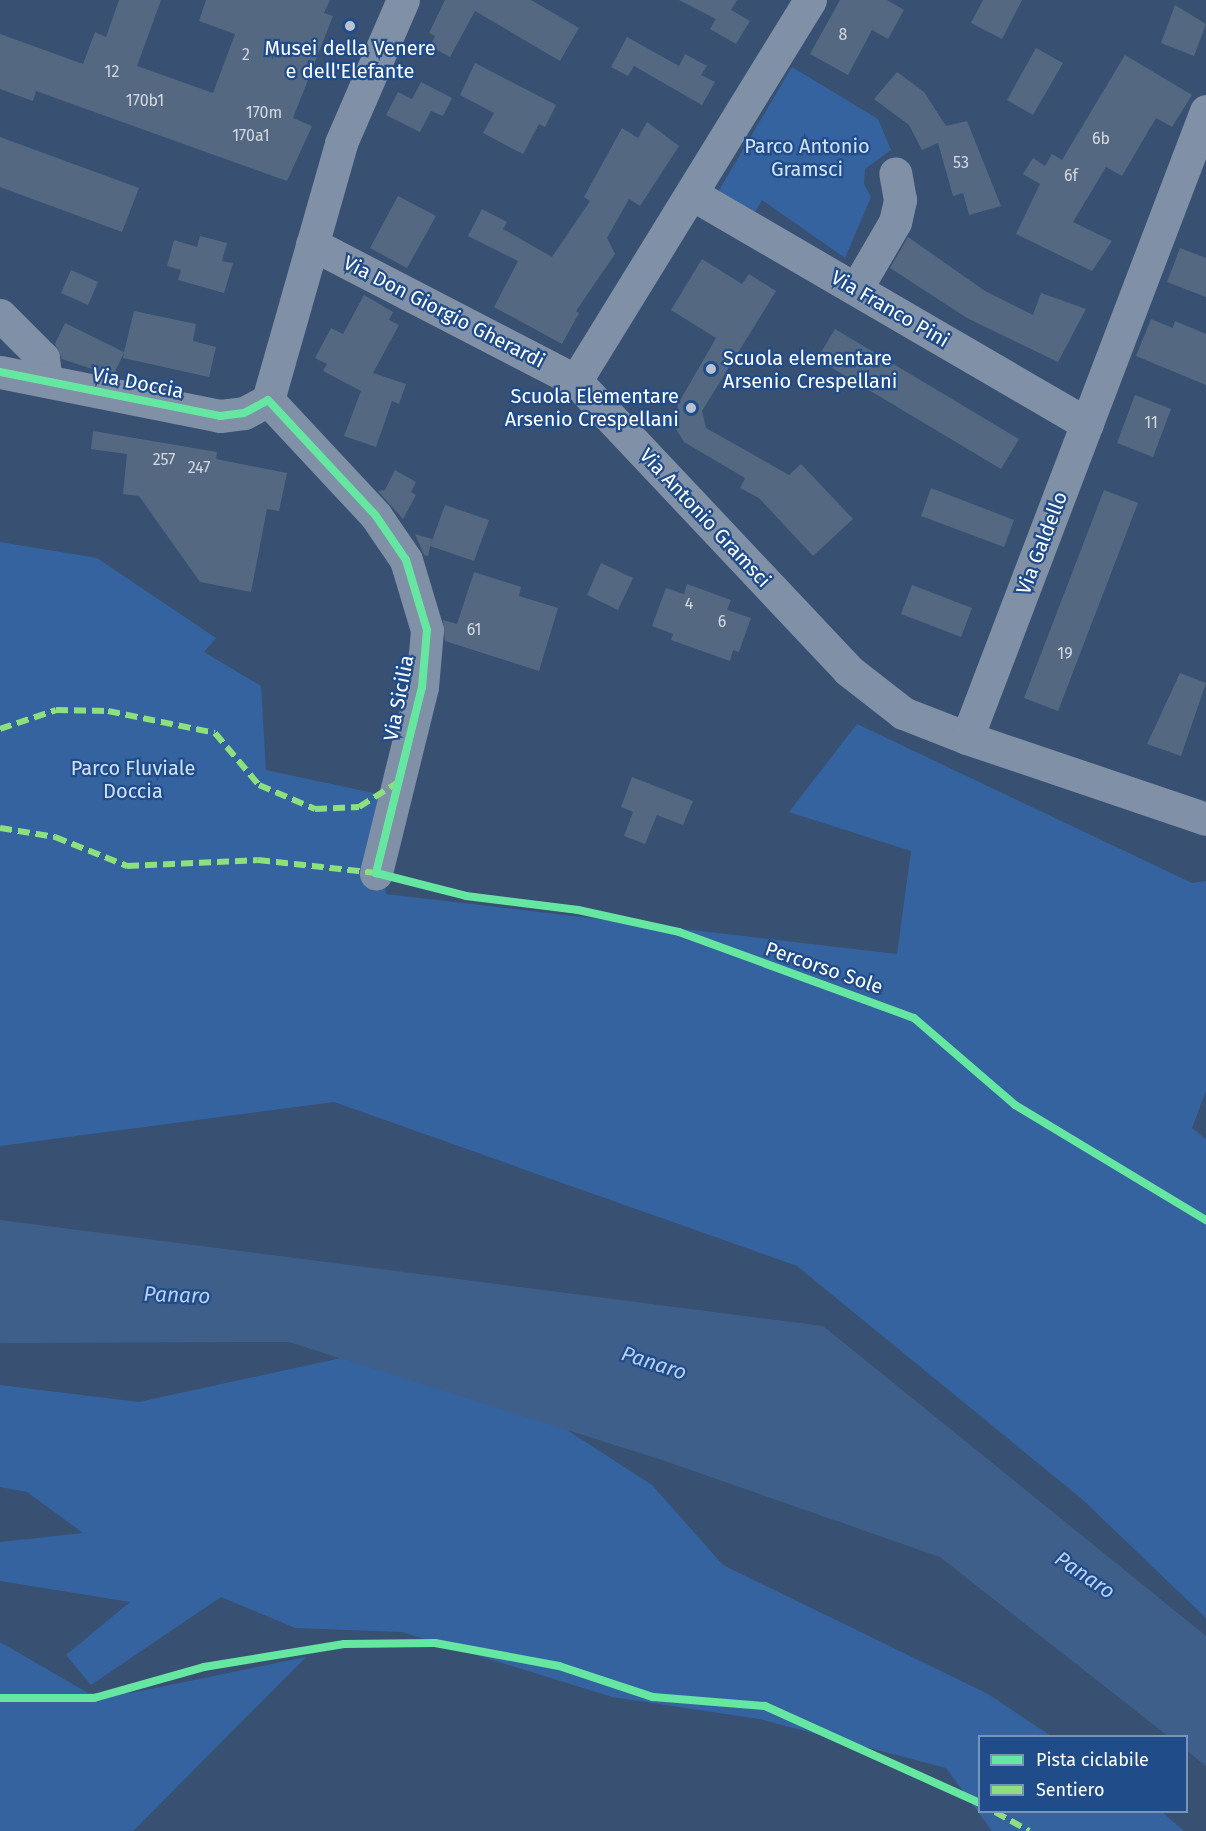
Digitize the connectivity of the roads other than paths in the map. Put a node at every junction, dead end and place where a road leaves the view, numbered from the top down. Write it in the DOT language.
graph roads {
  1 [pos="403,0"];
  2 [pos="810,0"];
  3 [pos="1206,111"];
  4 [pos="895,173"];
  5 [pos="692,194"];
  6 [pos="312,244"];
  7 [pos="856,289"];
  8 [pos="0,315"];
  9 [pos="0,372"];
  10 [pos="46,381"];
  11 [pos="576,381"];
  12 [pos="268,400"];
  13 [pos="1087,424"];
  14 [pos="967,738"];
  15 [pos="1206,819"];
  16 [pos="376,873"];
  1 -- 6 [label="street"];
  2 -- 5 [label="street"];
  3 -- 13 [label="street, Via Galdello"];
  4 -- 7 [label="street"];
  5 -- 7 [label="street, Via Franco Pini"];
  5 -- 11 [label="street"];
  6 -- 11 [label="street, Via Don Giorgio Gherardi"];
  6 -- 12 [label="street"];
  7 -- 13 [label="street, Via Franco Pini"];
  8 -- 10 [label="street"];
  9 -- 10 [label="street, Via Doccia"];
  10 -- 12 [label="street, Via Doccia"];
  11 -- 14 [label="street, Via Antonio Gramsci"];
  12 -- 16 [label="street, Via Sicilia"];
  13 -- 14 [label="street, Via Galdello"];
  14 -- 15 [label="street"];
}
